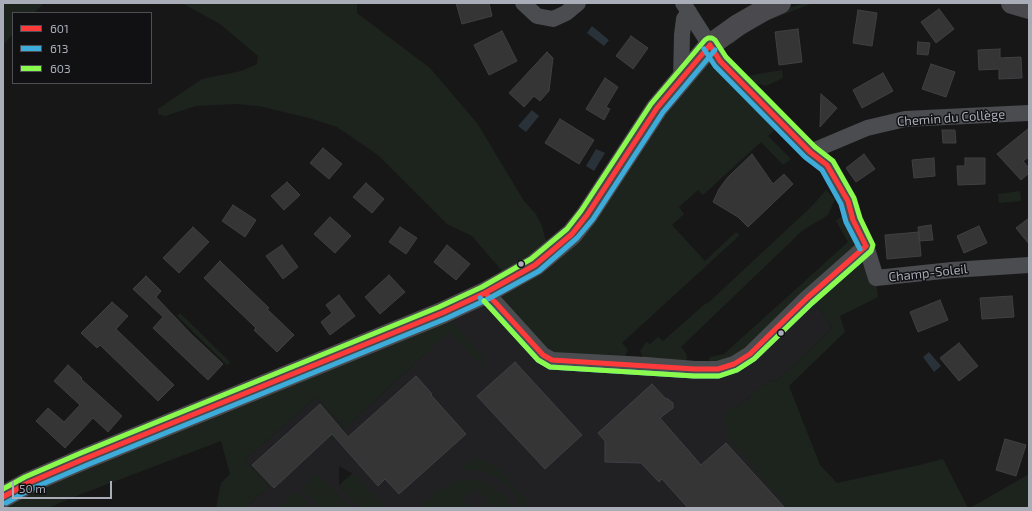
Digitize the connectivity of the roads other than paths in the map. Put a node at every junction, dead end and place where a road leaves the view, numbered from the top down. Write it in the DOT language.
graph roads {
  1 [pos="523,3"];
  2 [pos="578,3"];
  3 [pos="780,3"];
  4 [pos="1012,3"];
  5 [pos="686,7"];
  6 [pos="1029,8"];
  7 [pos="710,45"];
  8 [pos="681,80"];
  9 [pos="1029,113"];
  10 [pos="810,152"];
  11 [pos="866,246"];
  12 [pos="1029,265"];
  13 [pos="485,293"];
  14 [pos="3,497"];
  1 -- 2 [label="street"];
  3 -- 7 [label="street"];
  4 -- 6 [label="street"];
  5 -- 7 [label="street"];
  5 -- 8 [label="street"];
  7 -- 8 [label="street"];
  7 -- 10 [label="street"];
  8 -- 13 [label="street"];
  9 -- 10 [label="street, Chemin du Collège"];
  10 -- 11 [label="street, Champ-Soleil"];
  11 -- 12 [label="street, Champ-Soleil"];
  11 -- 13 [label="street"];
  13 -- 14 [label="street"];
}
